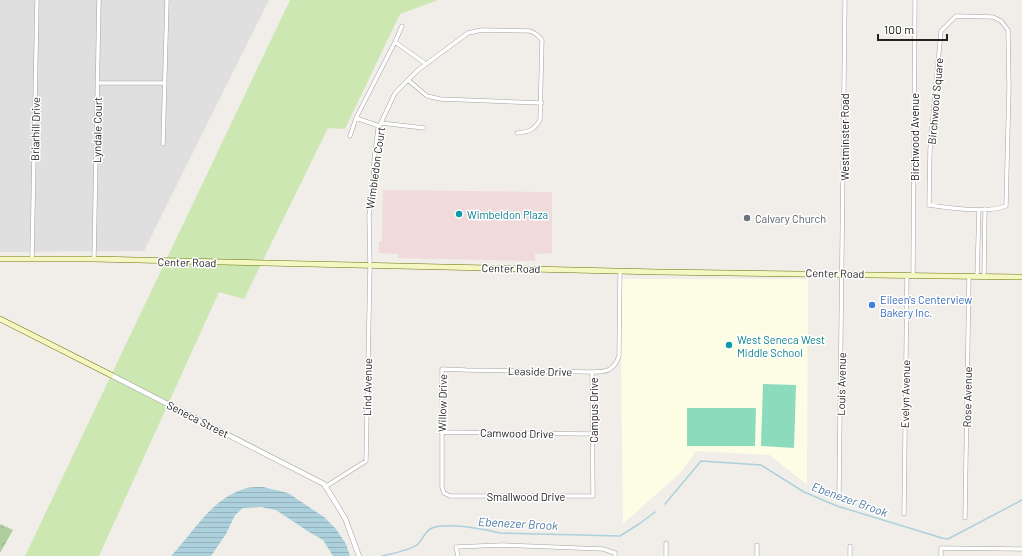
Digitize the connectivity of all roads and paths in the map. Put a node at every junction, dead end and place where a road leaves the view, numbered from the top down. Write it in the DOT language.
graph roads {
  1 [pos="37,0"];
  2 [pos="99,0"];
  3 [pos="167,0"];
  4 [pos="915,1"];
  5 [pos="845,2"];
  6 [pos="402,26"];
  7 [pos="395,42"];
  8 [pos="426,64"];
  9 [pos="408,80"];
  10 [pos="98,83"];
  11 [pos="165,83"];
  12 [pos="542,103"];
  13 [pos="356,118"];
  14 [pos="380,125"];
  15 [pos="424,128"];
  16 [pos="517,133"];
  17 [pos="350,136"];
  18 [pos="163,144"];
  19 [pos="979,209"];
  20 [pos="985,209"];
  21 [pos="0,259"];
  22 [pos="32,259"];
  23 [pos="94,259"];
  24 [pos="370,266"];
  25 [pos="620,271"];
  26 [pos="843,274"];
  27 [pos="907,274"];
  28 [pos="913,275"];
  29 [pos="969,276"];
  30 [pos="977,276"];
  31 [pos="984,276"];
  32 [pos="1022,277"];
  33 [pos="0,319"];
  34 [pos="488,370"];
  35 [pos="592,372"];
  36 [pos="110,374"];
  37 [pos="441,432"];
  38 [pos="593,434"];
  39 [pos="593,470"];
  40 [pos="442,482"];
  41 [pos="325,487"];
  42 [pos="839,495"];
  43 [pos="904,514"];
  44 [pos="965,518"];
  45 [pos="666,543"];
  46 [pos="757,545"];
  47 [pos="850,546"];
  48 [pos="1022,549"];
  49 [pos="359,556"];
  50 [pos="458,556"];
  51 [pos="615,556"];
  52 [pos="666,556"];
  53 [pos="757,556"];
  54 [pos="850,556"];
  55 [pos="940,556"];
  1 -- 22 [label="street, Briarhill Drive"];
  2 -- 10 [label="street, Lyndale Court"];
  3 -- 11 [label="street"];
  4 -- 28 [label="street, Birchwood Avenue"];
  5 -- 26 [label="street, Westminster Road"];
  6 -- 7 [label="street"];
  7 -- 8 [label="street"];
  7 -- 13 [label="street"];
  8 -- 9 [label="street, Wimbledon Court"];
  8 -- 12 [label="street, Wimbledon Court"];
  9 -- 12 [label="street"];
  9 -- 14 [label="street, Wimbledon Court"];
  10 -- 11 [label="street"];
  10 -- 23 [label="street, Lyndale Court"];
  11 -- 18 [label="street"];
  12 -- 16 [label="street, Wimbledon Court"];
  13 -- 14 [label="street"];
  13 -- 17 [label="street"];
  14 -- 15 [label="street"];
  14 -- 24 [label="street, Wimbledon Court"];
  19 -- 20 [label="street, Birchwood Square"];
  19 -- 20 [label="street, Birchwood Square"];
  19 -- 30 [label="street"];
  20 -- 31 [label="street"];
  21 -- 22 [label="main road, Center Road"];
  22 -- 23 [label="main road, Center Road"];
  23 -- 24 [label="main road, Center Road"];
  24 -- 25 [label="main road, Center Road"];
  24 -- 41 [label="street, Lind Avenue"];
  25 -- 26 [label="main road, Center Road"];
  25 -- 35 [label="street, Campus Drive"];
  26 -- 27 [label="main road, Center Road"];
  26 -- 42 [label="street, Louis Avenue"];
  27 -- 28 [label="main road, Center Road"];
  27 -- 43 [label="street, Evelyn Avenue"];
  28 -- 29 [label="main road, Center Road"];
  29 -- 30 [label="main road, Center Road"];
  29 -- 44 [label="street, Rose Avenue"];
  30 -- 31 [label="main road, Center Road"];
  31 -- 32 [label="main road, Center Road"];
  33 -- 36 [label="main road, Seneca Street"];
  34 -- 35 [label="street, Leaside Drive"];
  34 -- 37 [label="street, Willow Drive"];
  35 -- 38 [label="street, Campus Drive"];
  36 -- 41 [label="street, Seneca Street"];
  37 -- 38 [label="street, Camwood Drive"];
  37 -- 40 [label="street, Willow Drive"];
  38 -- 39 [label="street, Campus Drive"];
  39 -- 40 [label="street, Smallwood Drive"];
  41 -- 49 [label="street, Seneca Street"];
  45 -- 52 [label="street"];
  46 -- 53 [label="street"];
  47 -- 54 [label="street"];
  48 -- 55 [label="street"];
  50 -- 51 [label="street"];
}
